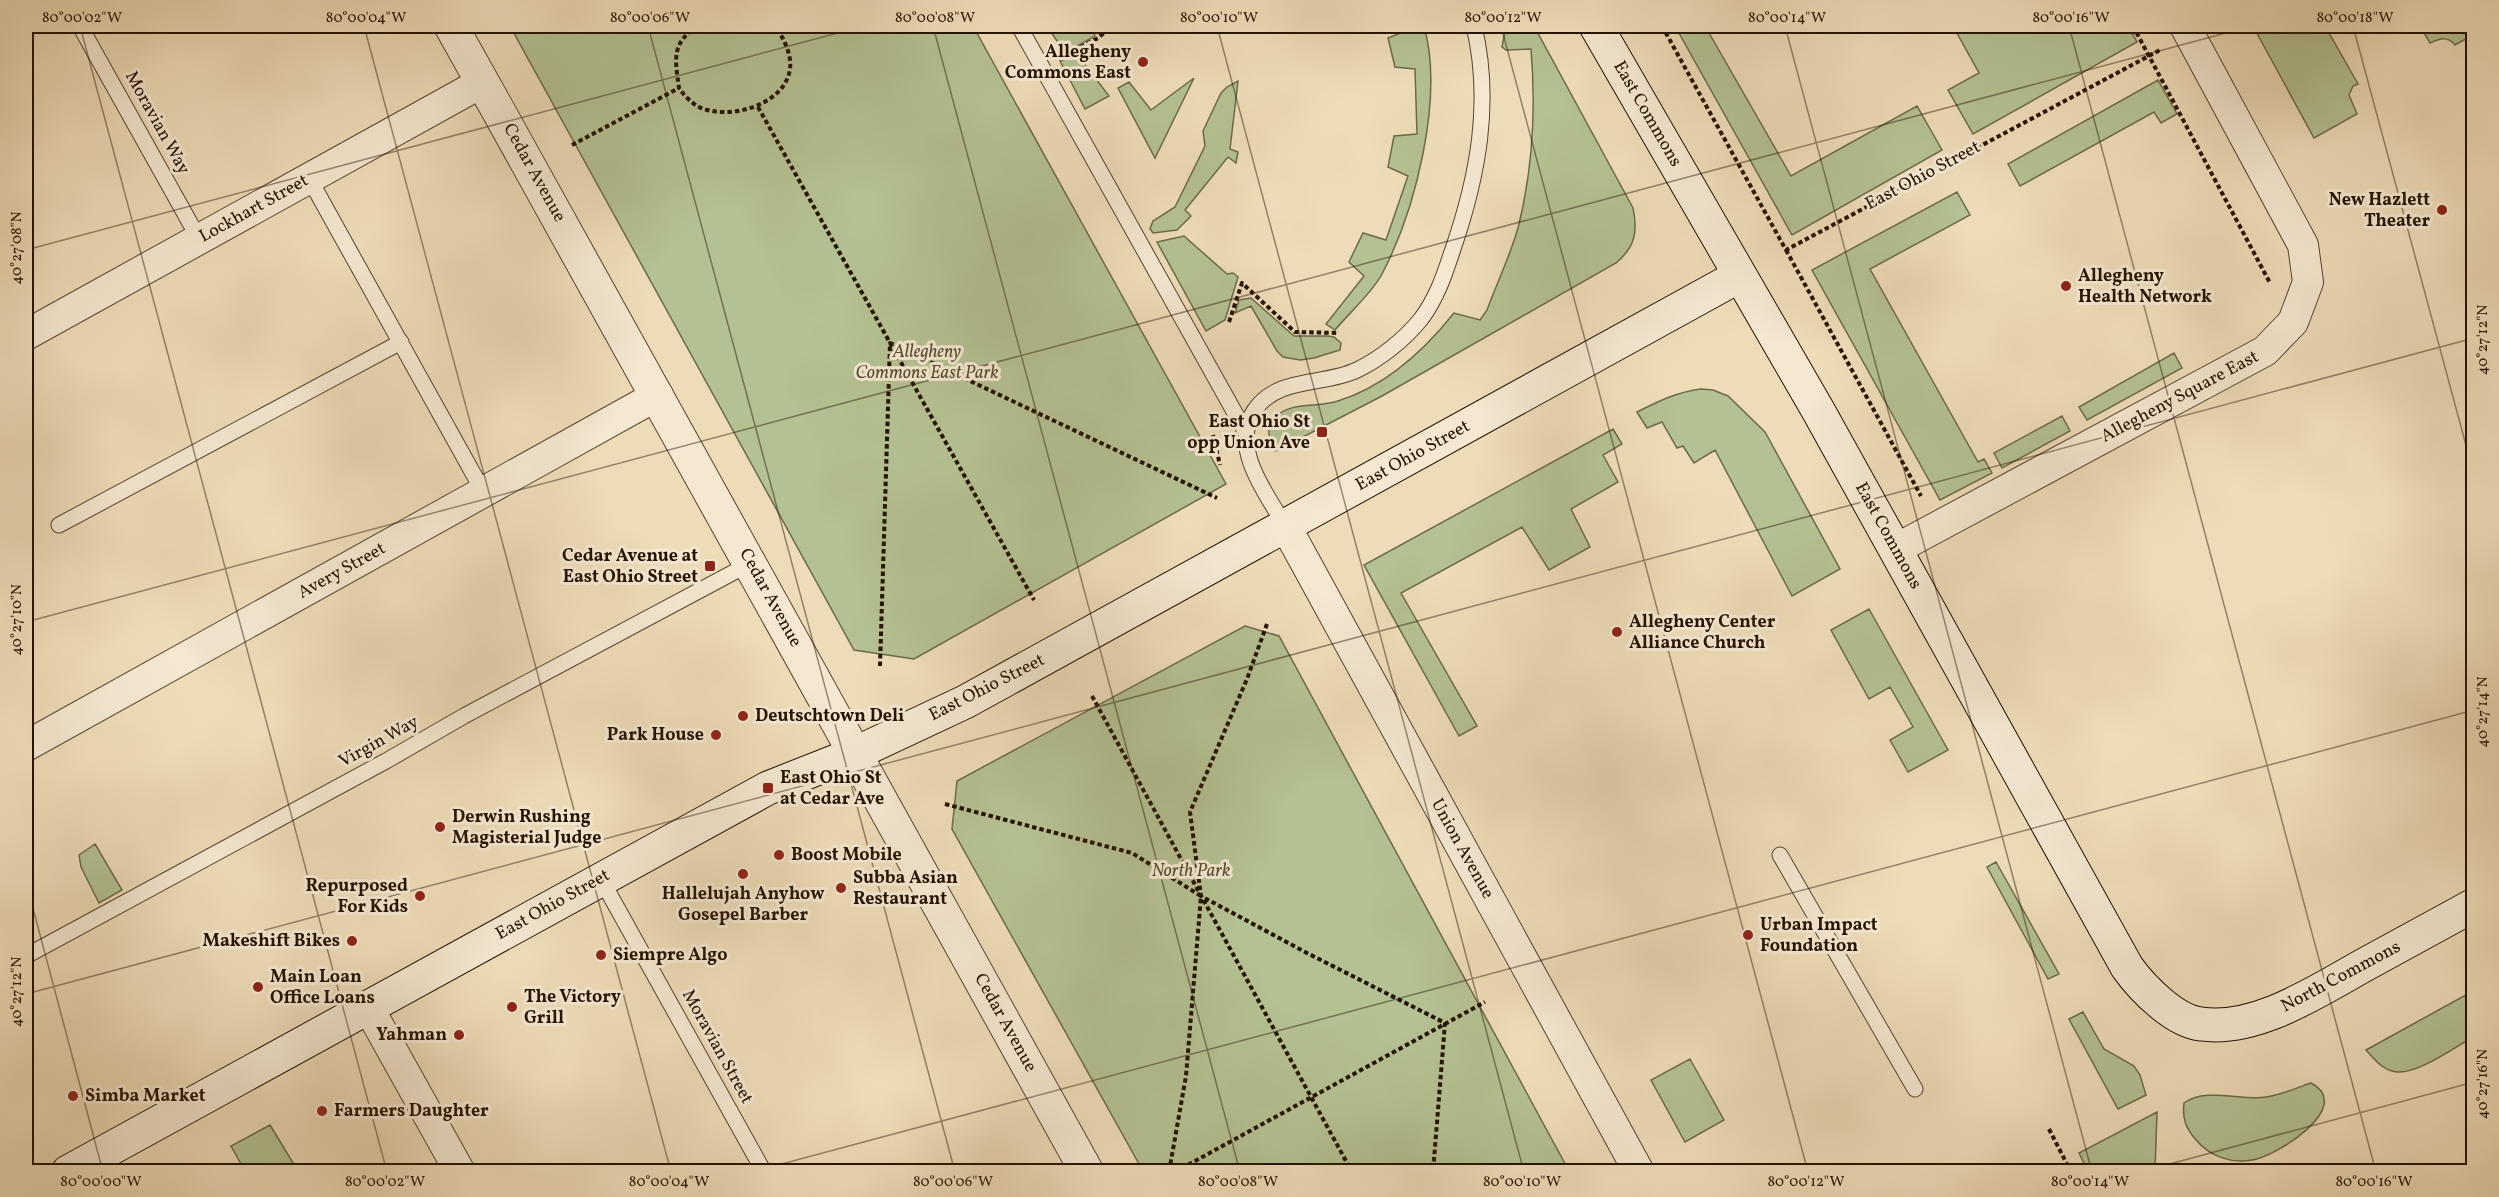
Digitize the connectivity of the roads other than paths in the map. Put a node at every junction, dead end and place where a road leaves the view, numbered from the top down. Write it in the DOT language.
graph roads {
  1 [pos="80,26"];
  2 [pos="451,26"];
  3 [pos="1019,26"];
  4 [pos="1474,26"];
  5 [pos="1596,26"];
  6 [pos="2185,26"];
  7 [pos="483,82"];
  8 [pos="309,178"];
  9 [pos="200,239"];
  10 [pos="1740,276"];
  11 [pos="26,335"];
  12 [pos="401,342"];
  13 [pos="658,395"];
  14 [pos="1245,431"];
  15 [pos="484,493"];
  16 [pos="59,525"];
  17 [pos="1286,527"];
  18 [pos="1896,549"];
  19 [pos="751,562"];
  20 [pos="26,746"];
  21 [pos="854,754"];
  22 [pos="1780,855"];
  23 [pos="601,879"];
  24 [pos="2474,905"];
  25 [pos="26,956"];
  26 [pos="368,1006"];
  27 [pos="2200,1024"];
  28 [pos="1915,1089"];
  29 [pos="69,1172"];
  30 [pos="460,1172"];
  31 [pos="764,1172"];
  32 [pos="1087,1172"];
  33 [pos="1639,1172"];
  1 -- 9 [label="lane, Moravian Way"];
  2 -- 7 [label="main road, Cedar Avenue"];
  3 -- 14 [label="lane"];
  4 -- 14 [label="lane"];
  5 -- 10 [label="main road, East Commons"];
  6 -- 18 [label="street, Allegheny Square East"];
  7 -- 8 [label="street, Lockhart Street"];
  7 -- 13 [label="main road, Cedar Avenue"];
  8 -- 9 [label="street, Lockhart Street"];
  8 -- 12 [label="lane"];
  9 -- 11 [label="street, Lockhart Street"];
  10 -- 17 [label="main road, East Ohio Street"];
  10 -- 18 [label="main road, East Commons"];
  12 -- 15 [label="lane"];
  12 -- 16 [label="lane"];
  13 -- 15 [label="street, Avery Street"];
  13 -- 19 [label="main road, Cedar Avenue"];
  14 -- 17 [label="lane"];
  15 -- 20 [label="street, Avery Street"];
  17 -- 21 [label="main road, East Ohio Street"];
  17 -- 33 [label="street, Union Avenue"];
  18 -- 27 [label="main road, East Commons"];
  19 -- 21 [label="main road, Cedar Avenue"];
  19 -- 25 [label="lane, Virgin Way"];
  21 -- 23 [label="main road, East Ohio Street"];
  21 -- 32 [label="main road, Cedar Avenue"];
  22 -- 28 [label="lane"];
  23 -- 26 [label="main road, East Ohio Street"];
  23 -- 31 [label="lane, Moravian Street"];
  24 -- 27 [label="main road, North Commons"];
  26 -- 29 [label="main road, East Ohio Street"];
  26 -- 30 [label="street"];
}
